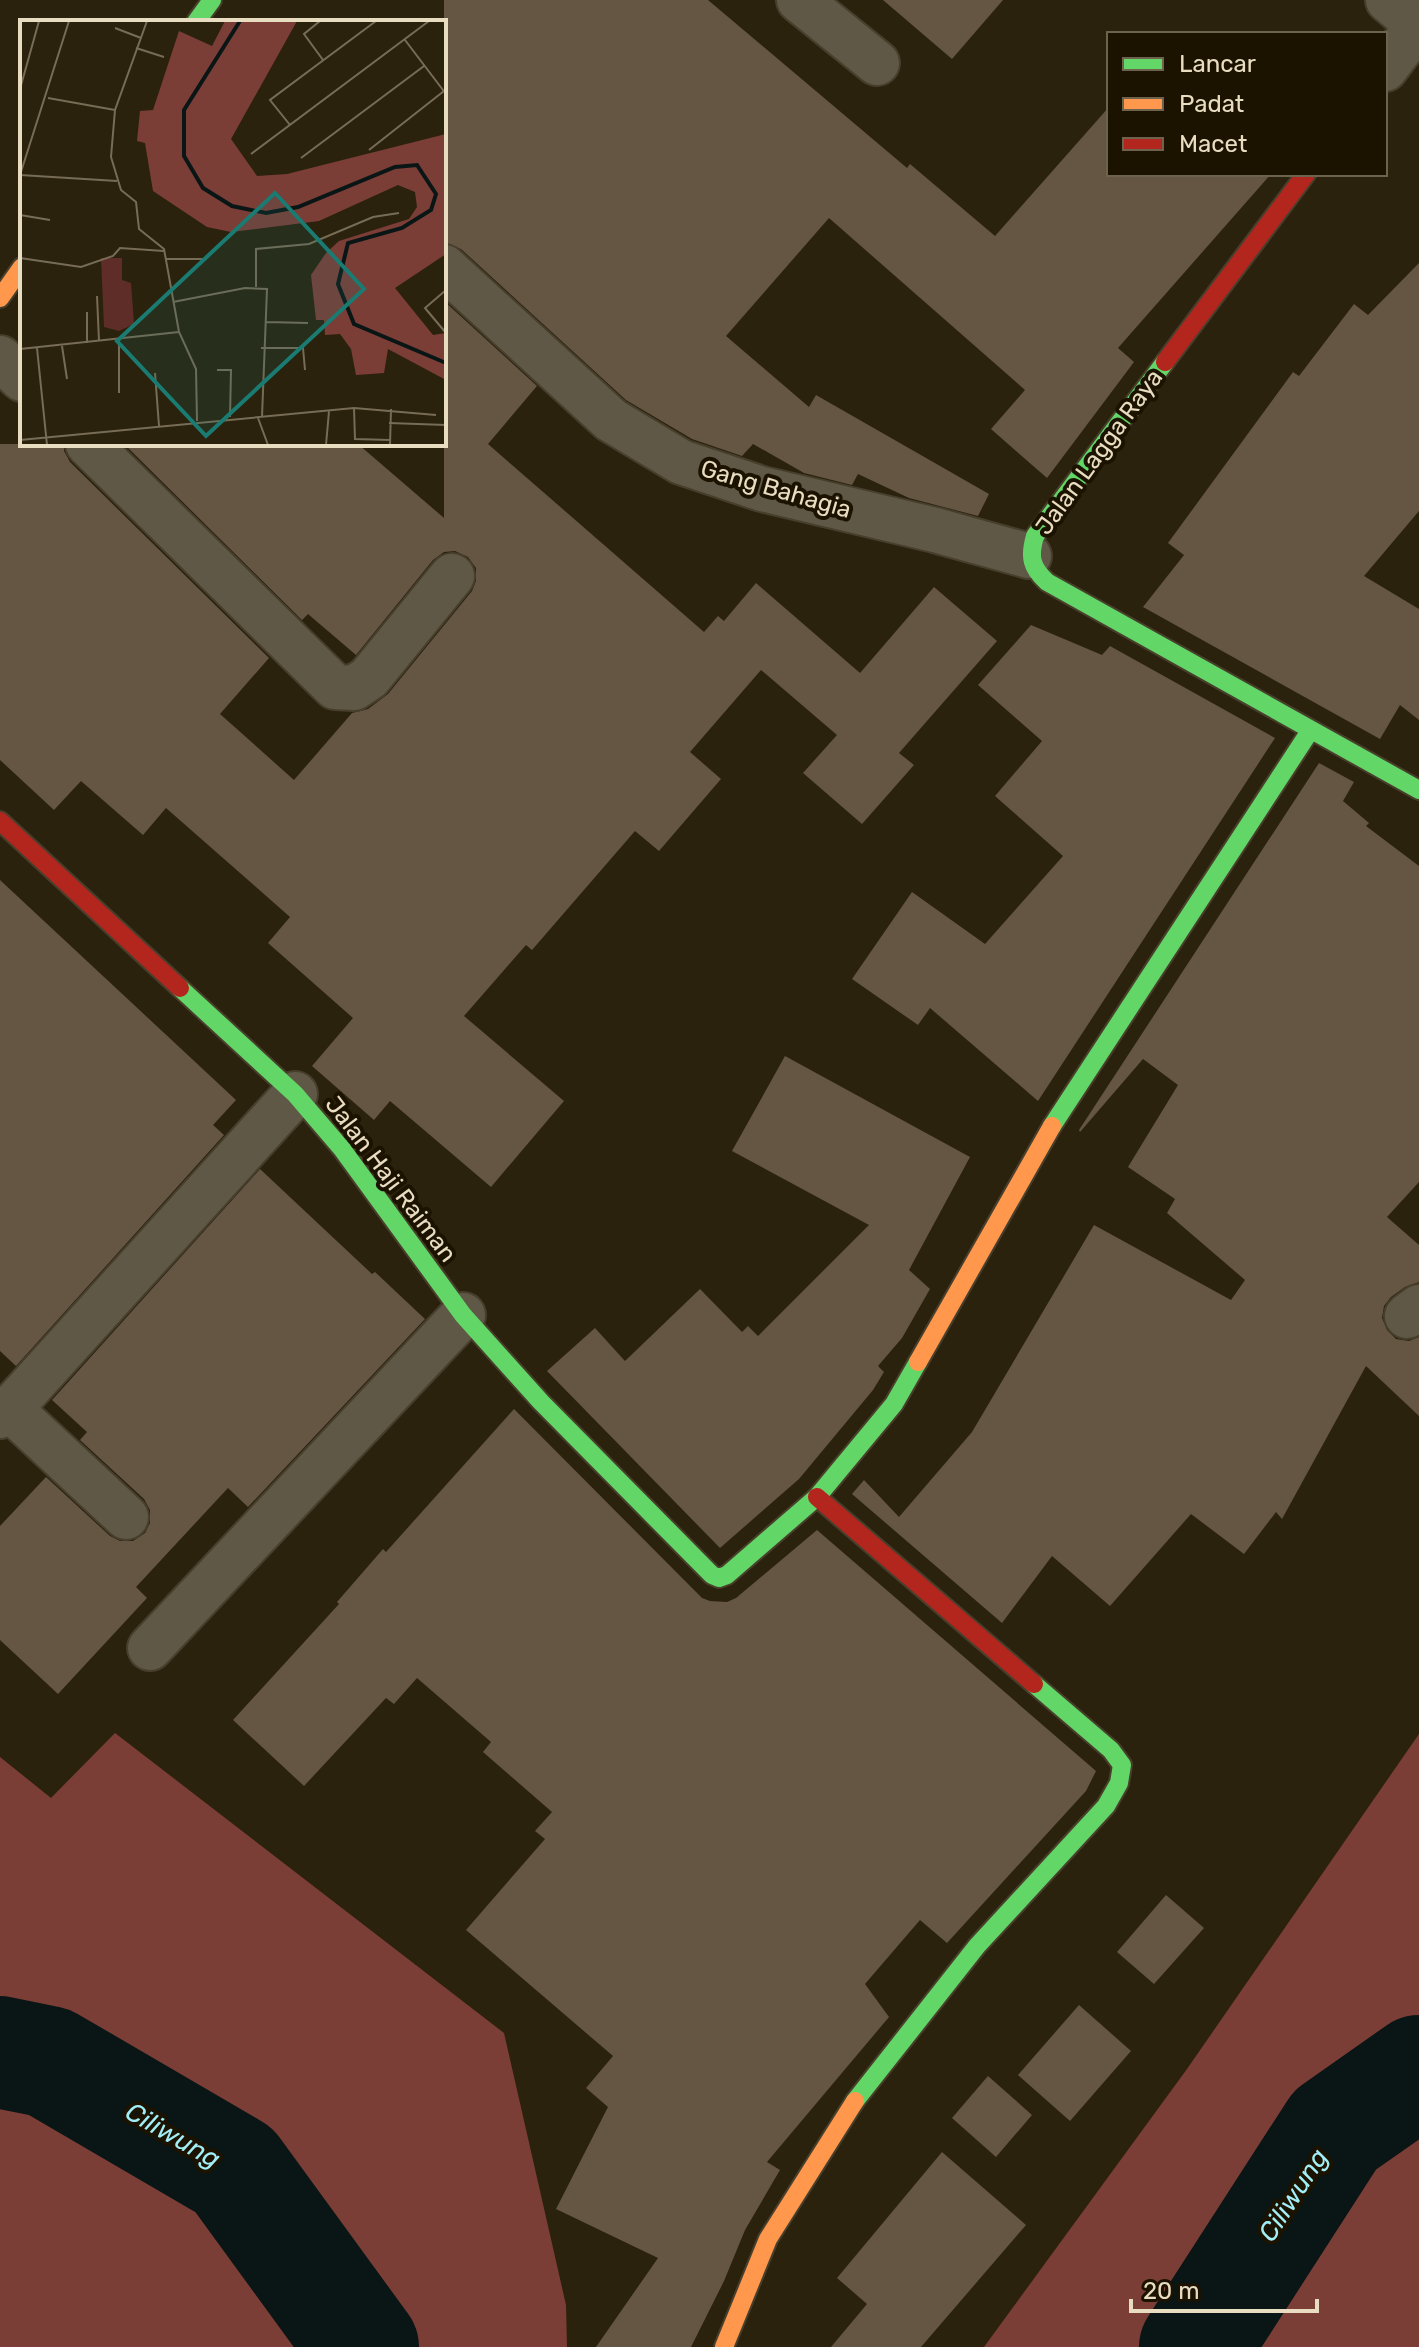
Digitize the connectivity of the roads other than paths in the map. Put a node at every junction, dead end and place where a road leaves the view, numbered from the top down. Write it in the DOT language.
graph roads {
  1 [pos="212,0"];
  2 [pos="799,0"];
  3 [pos="1388,0"];
  4 [pos="197,20"];
  5 [pos="1419,24"];
  6 [pos="877,63"];
  7 [pos="1387,66"];
  8 [pos="1305,176"];
  9 [pos="446,269"];
  10 [pos="20,270"];
  11 [pos="0,298"];
  12 [pos="0,358"];
  13 [pos="20,377"];
  14 [pos="90,446"];
  15 [pos="1029,556"];
  16 [pos="452,576"];
  17 [pos="1310,731"];
  18 [pos="1419,790"];
  19 [pos="0,821"];
  20 [pos="295,1094"];
  21 [pos="463,1315"];
  22 [pos="5,1413"];
  23 [pos="817,1497"];
  24 [pos="126,1517"];
  25 [pos="150,1648"];
  26 [pos="724,2347"];
  1 -- 4 [label="street"];
  2 -- 6 [label="street"];
  3 -- 5 [label="street"];
  5 -- 7 [label="street"];
  8 -- 15 [label="street, Jalan Lagga Raya"];
  9 -- 15 [label="street, Gang Bahagia"];
  10 -- 11 [label="street"];
  12 -- 13 [label="street"];
  14 -- 16 [label="street"];
  15 -- 17 [label="street, Jalan Lagga Raya"];
  17 -- 18 [label="street, Jalan Lagga Raya"];
  17 -- 23 [label="street"];
  19 -- 20 [label="street, Jalan Haji Raiman"];
  20 -- 21 [label="street, Jalan Haji Raiman"];
  20 -- 22 [label="street"];
  21 -- 23 [label="street, Jalan Haji Raiman"];
  21 -- 25 [label="street"];
  22 -- 24 [label="street"];
  23 -- 26 [label="street"];
}
